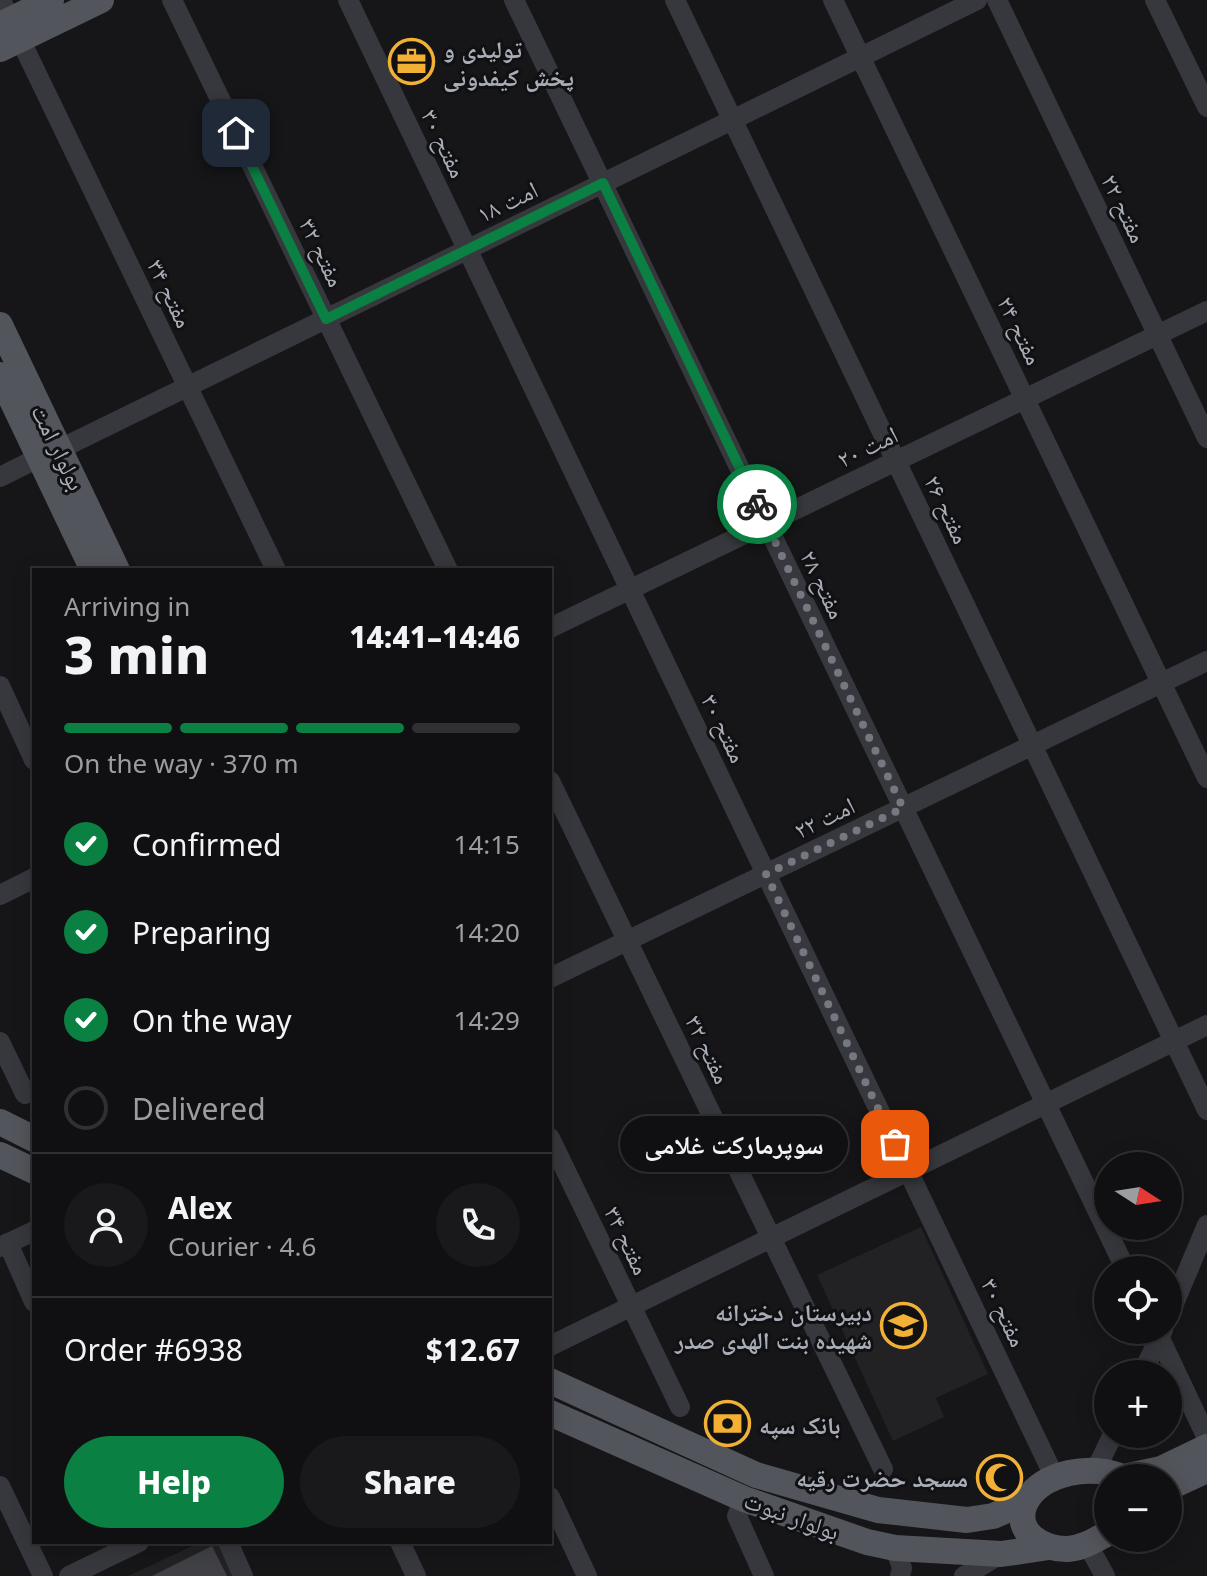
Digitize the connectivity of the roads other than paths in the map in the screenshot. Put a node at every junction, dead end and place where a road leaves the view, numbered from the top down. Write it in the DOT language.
graph roads {
  1 [pos="51,0"];
  2 [pos="101,0"];
  3 [pos="172,0"];
  4 [pos="348,0"];
  5 [pos="514,0"];
  6 [pos="675,0"];
  7 [pos="833,0"];
  8 [pos="977,0"];
  9 [pos="997,0"];
  10 [pos="1155,0"];
  11 [pos="6,27"];
  12 [pos="861,57"];
  13 [pos="1207,107"];
  14 [pos="733,120"];
  15 [pos="603,183"];
  16 [pos="467,249"];
  17 [pos="1207,311"];
  18 [pos="326,319"];
  19 [pos="0,325"];
  20 [pos="1157,335"];
  21 [pos="0,375"];
  22 [pos="187,386"];
  23 [pos="1025,399"];
  24 [pos="1207,438"];
  25 [pos="50,453"];
  26 [pos="896,461"];
  27 [pos="0,477"];
  28 [pos="766,523"];
  29 [pos="92,568"];
  30 [pos="116,568"];
  31 [pos="275,568"];
  32 [pos="447,568"];
  33 [pos="630,589"];
  34 [pos="552,627"];
  35 [pos="1207,661"];
  36 [pos="1161,683"];
  37 [pos="0,686"];
  38 [pos="1033,746"];
  39 [pos="32,756"];
  40 [pos="1207,778"];
  41 [pos="552,785"];
  42 [pos="903,808"];
  43 [pos="766,874"];
  44 [pos="32,879"];
  45 [pos="0,895"];
  46 [pos="627,941"];
  47 [pos="552,977"];
  48 [pos="1207,1025"];
  49 [pos="1174,1041"];
  50 [pos="0,1042"];
  51 [pos="25,1094"];
  52 [pos="1046,1104"];
  53 [pos="1207,1110"];
  54 [pos="0,1122"];
  55 [pos="32,1138"];
  56 [pos="552,1142"];
  57 [pos="0,1155"];
  58 [pos="32,1170"];
  59 [pos="908,1171"];
  60 [pos="1207,1225"];
  61 [pos="32,1232"];
  62 [pos="771,1238"];
  63 [pos="4,1245"];
  64 [pos="1119,1256"];
  65 [pos="1182,1285"];
  66 [pos="32,1298"];
  67 [pos="631,1306"];
  68 [pos="1164,1344"];
  69 [pos="552,1345"];
  70 [pos="552,1382"];
  71 [pos="680,1407"];
  72 [pos="552,1414"];
  73 [pos="1207,1438"];
  74 [pos="1207,1447"];
  75 [pos="1171,1464"];
  76 [pos="883,1469"];
  77 [pos="1094,1470"];
  78 [pos="1207,1470"];
  79 [pos="1055,1478"];
  80 [pos="1182,1482"];
  81 [pos="0,1486"];
  82 [pos="744,1499"];
  83 [pos="552,1501"];
  84 [pos="1026,1502"];
  85 [pos="1094,1540"];
  86 [pos="135,1544"];
  87 [pos="229,1544"];
  88 [pos="401,1544"];
  89 [pos="1049,1547"];
  90 [pos="895,1548"];
  91 [pos="1100,1552"];
  92 [pos="1001,1554"];
  93 [pos="43,1576"];
  94 [pos="69,1576"];
  95 [pos="243,1576"];
  96 [pos="416,1576"];
  97 [pos="587,1576"];
  98 [pos="764,1576"];
  99 [pos="900,1576"];
  100 [pos="964,1576"];
  101 [pos="1105,1576"];
  1 -- 11 [label="main road"];
  2 -- 11 [label="main road"];
  3 -- 18 [label="street, مفتح ۳۲"];
  4 -- 16 [label="street, مفتح ۳۰"];
  5 -- 15 [label="street, مفتح ۲۸"];
  6 -- 14 [label="street, مفتح ۲۶"];
  7 -- 12 [label="street, مفتح ۲۴"];
  8 -- 12 [label="street, امت ۱۸"];
  9 -- 20 [label="street, مفتح ۲۲"];
  10 -- 13 [label="street"];
  11 -- 22 [label="street, مفتح ۳۴"];
  12 -- 14 [label="street, امت ۱۸"];
  12 -- 23 [label="street, مفتح ۲۴"];
  14 -- 15 [label="street, امت ۱۸"];
  14 -- 26 [label="street, مفتح ۲۶"];
  15 -- 16 [label="street, امت ۱۸"];
  15 -- 28 [label="street, مفتح ۲۸"];
  16 -- 18 [label="street, امت ۱۸"];
  16 -- 33 [label="street, مفتح ۳۰"];
  17 -- 20 [label="street, امت ۲۰"];
  18 -- 22 [label="street, امت ۱۸"];
  18 -- 32 [label="street, مفتح ۳۲"];
  19 -- 25 [label="main road, بولوار امت"];
  20 -- 23 [label="street, امت ۲۰"];
  20 -- 24 [label="street, مفتح ۲۲"];
  21 -- 25 [label="main road, بولوار امت"];
  22 -- 25 [label="street, امت ۱۸"];
  22 -- 31 [label="street, مفتح ۳۴"];
  23 -- 26 [label="street, امت ۲۰"];
  23 -- 36 [label="street, مفتح ۲۴"];
  25 -- 27 [label="street, امت ۱۸"];
  25 -- 29 [label="main road, بولوار امت"];
  25 -- 30 [label="main road, بولوار امت"];
  26 -- 28 [label="street, امت ۲۰"];
  26 -- 38 [label="street, مفتح ۲۶"];
  28 -- 33 [label="street, امت ۲۰"];
  28 -- 42 [label="street, مفتح ۲۸"];
  33 -- 34 [label="street, امت ۲۰"];
  33 -- 43 [label="street, مفتح ۳۰"];
  35 -- 36 [label="street, امت ۲۲"];
  36 -- 38 [label="street, امت ۲۲"];
  36 -- 40 [label="street, مفتح ۲۴"];
  37 -- 39 [label="street"];
  38 -- 42 [label="street, امت ۲۲"];
  38 -- 49 [label="street, مفتح ۲۶"];
  41 -- 46 [label="street, مفتح ۳۲"];
  42 -- 43 [label="street, امت ۲۲"];
  42 -- 52 [label="street, مفتح ۲۸"];
  43 -- 46 [label="street, امت ۲۲"];
  43 -- 59 [label="street, مفتح ۳۰"];
  44 -- 45 [label="street"];
  46 -- 47 [label="street, امت ۲۲"];
  46 -- 62 [label="street, مفتح ۳۲"];
  48 -- 49 [label="street"];
  49 -- 52 [label="street"];
  49 -- 53 [label="street, مفتح ۲۶"];
  50 -- 51 [label="street"];
  52 -- 59 [label="street"];
  52 -- 64 [label="street, مفتح ۲۸"];
  54 -- 55 [label="main road"];
  56 -- 67 [label="street, مفتح ۳۴"];
  57 -- 58 [label="main road"];
  59 -- 62 [label="street"];
  59 -- 79 [label="street, مفتح ۳۰"];
  60 -- 65 [label="street"];
  61 -- 63 [label="street"];
  62 -- 67 [label="street"];
  62 -- 76 [label="street, مفتح ۳۲"];
  63 -- 66 [label="street"];
  67 -- 69 [label="street"];
  67 -- 71 [label="street, مفتح ۳۴"];
  68 -- 73 [label="street"];
  70 -- 84 [label="main road, بولوار نبوت"];
  72 -- 82 [label="main road, بولوار نبوت"];
  74 -- 75 [label="main road"];
  77 -- 79 [label="main road"];
  78 -- 80 [label="main road"];
  79 -- 84 [label="main road, بولوار نبوت"];
  81 -- 93 [label="street"];
  82 -- 90 [label="main road, بولوار نبوت"];
  82 -- 98 [label="street"];
  83 -- 97 [label="street"];
  84 -- 89 [label="main road"];
  85 -- 89 [label="main road, بولوار نبوت"];
  86 -- 94 [label="street"];
  87 -- 95 [label="street"];
  88 -- 96 [label="street"];
  89 -- 92 [label="main road, بولوار نبوت"];
  90 -- 92 [label="main road, بولوار نبوت"];
  90 -- 99 [label="street"];
  91 -- 101 [label="street"];
  92 -- 100 [label="street"];
}
